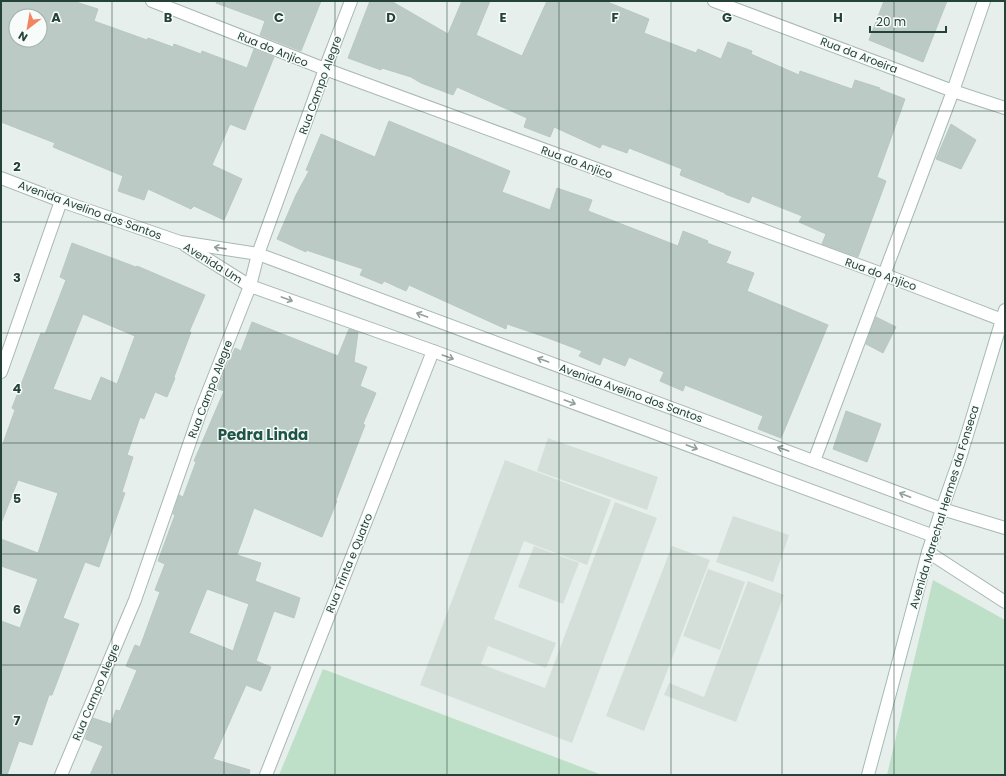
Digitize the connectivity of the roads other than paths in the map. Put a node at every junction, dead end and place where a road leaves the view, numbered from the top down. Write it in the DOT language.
graph roads {
  1 [pos="152,1"];
  2 [pos="351,1"];
  3 [pos="714,1"];
  4 [pos="984,1"];
  5 [pos="325,69"];
  6 [pos="953,91"];
  7 [pos="1005,108"];
  8 [pos="1,178"];
  9 [pos="61,201"];
  10 [pos="180,242"];
  11 [pos="258,254"];
  12 [pos="885,275"];
  13 [pos="250,286"];
  14 [pos="1004,317"];
  15 [pos="433,351"];
  16 [pos="1,372"];
  17 [pos="814,461"];
  18 [pos="942,509"];
  19 [pos="1005,528"];
  20 [pos="934,536"];
  21 [pos="928,552"];
  22 [pos="1005,602"];
  23 [pos="61,775"];
  24 [pos="266,775"];
  25 [pos="868,775"];
  1 -- 5 [label="street, Rua do Anjico"];
  2 -- 5 [label="street, Rua Campo Alegre"];
  3 -- 6 [label="street, Rua da Aroeira"];
  4 -- 6 [label="street"];
  5 -- 11 [label="street, Rua Campo Alegre"];
  5 -- 12 [label="street, Rua do Anjico"];
  6 -- 7 [label="street, Rua da Aroeira"];
  6 -- 12 [label="street"];
  8 -- 9 [label="street, Avenida Avelino dos Santos"];
  9 -- 10 [label="street, Avenida Avelino dos Santos"];
  9 -- 16 [label="street"];
  11 -- 10 [label="street, Avenida Um, one-way"];
  10 -- 13 [label="street, Avenida Um"];
  11 -- 13 [label="street, Rua Campo Alegre"];
  17 -- 11 [label="street, Avenida Avelino dos Santos, one-way"];
  12 -- 14 [label="street, Rua do Anjico"];
  12 -- 17 [label="street"];
  13 -- 15 [label="street, one-way"];
  13 -- 23 [label="street, Rua Campo Alegre"];
  14 -- 18 [label="street, Avenida Marechal Hermes da Fonseca"];
  15 -- 20 [label="street, one-way"];
  15 -- 24 [label="street, Rua Trinta e Quatro"];
  18 -- 17 [label="street, Avenida Avelino dos Santos, one-way"];
  18 -- 19 [label="street, Avenida Avelino dos Santos"];
  18 -- 20 [label="street, Avenida Marechal Hermes da Fonseca"];
  20 -- 21 [label="street, Avenida Marechal Hermes da Fonseca"];
  21 -- 22 [label="street"];
  21 -- 25 [label="street, Avenida Marechal Hermes da Fonseca"];
}
